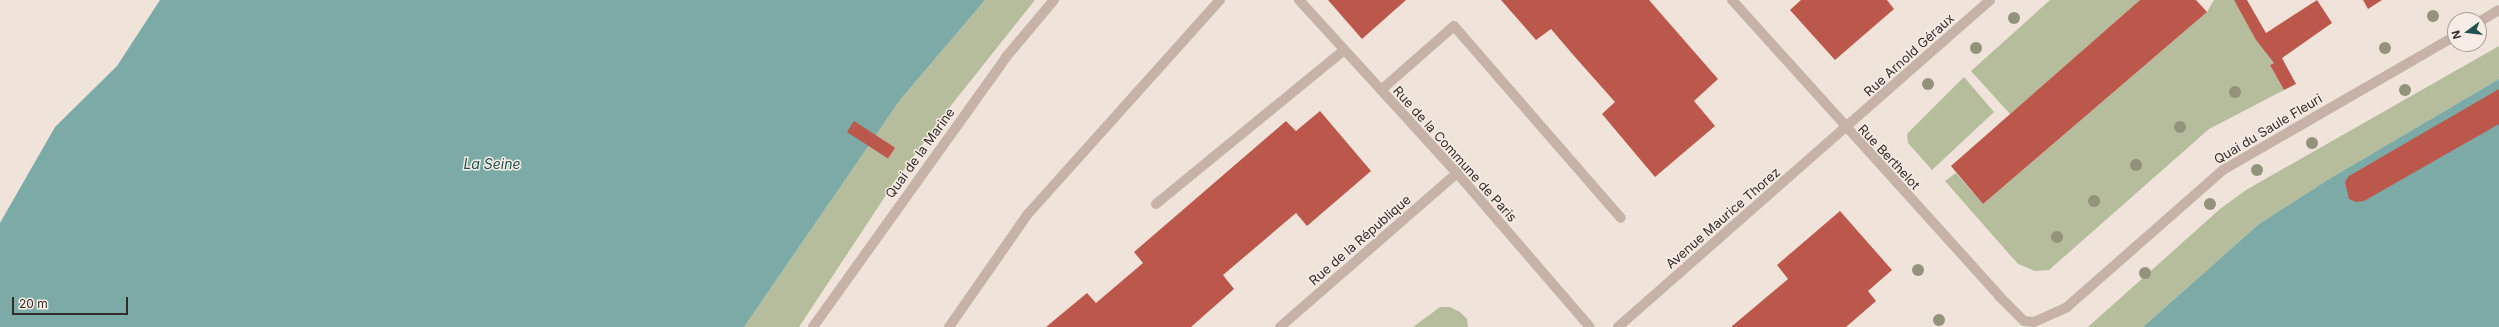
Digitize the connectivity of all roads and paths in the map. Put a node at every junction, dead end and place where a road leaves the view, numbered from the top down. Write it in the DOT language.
graph roads {
  1 [pos="1054,0"];
  2 [pos="1220,0"];
  3 [pos="1299,0"];
  4 [pos="1732,0"];
  5 [pos="1990,0"];
  6 [pos="2499,10"];
  7 [pos="2487,17"];
  8 [pos="2447,41"];
  9 [pos="1344,50"];
  10 [pos="1381,90"];
  11 [pos="1846,129"];
  12 [pos="1457,173"];
  13 [pos="1156,204"];
  14 [pos="1621,218"];
  15 [pos="2034,322"];
  16 [pos="813,327"];
  17 [pos="949,327"];
  18 [pos="1280,327"];
  19 [pos="1590,327"];
  20 [pos="1618,327"];
  1 -- 16 [label="street, Quai de la Marine"];
  2 -- 17 [label="street"];
  3 -- 9 [label="street, Rue de la Commune de Paris"];
  4 -- 11 [label="street, Rue Berthelot"];
  5 -- 11 [label="street, Rue Arnold Géraux"];
  6 -- 7 [label="street"];
  8 -- 15 [label="street, Quai du Saule Fleuri"];
  9 -- 10 [label="street, Rue de la Commune de Paris"];
  9 -- 13 [label="street"];
  10 -- 12 [label="street, Rue de la Commune de Paris"];
  10 -- 14 [label="street"];
  11 -- 15 [label="street, Rue Berthelot"];
  11 -- 20 [label="street, Avenue Maurice Thorez"];
  12 -- 18 [label="street, Rue de la République"];
  12 -- 19 [label="street, Rue de la Commune de Paris"];
}
